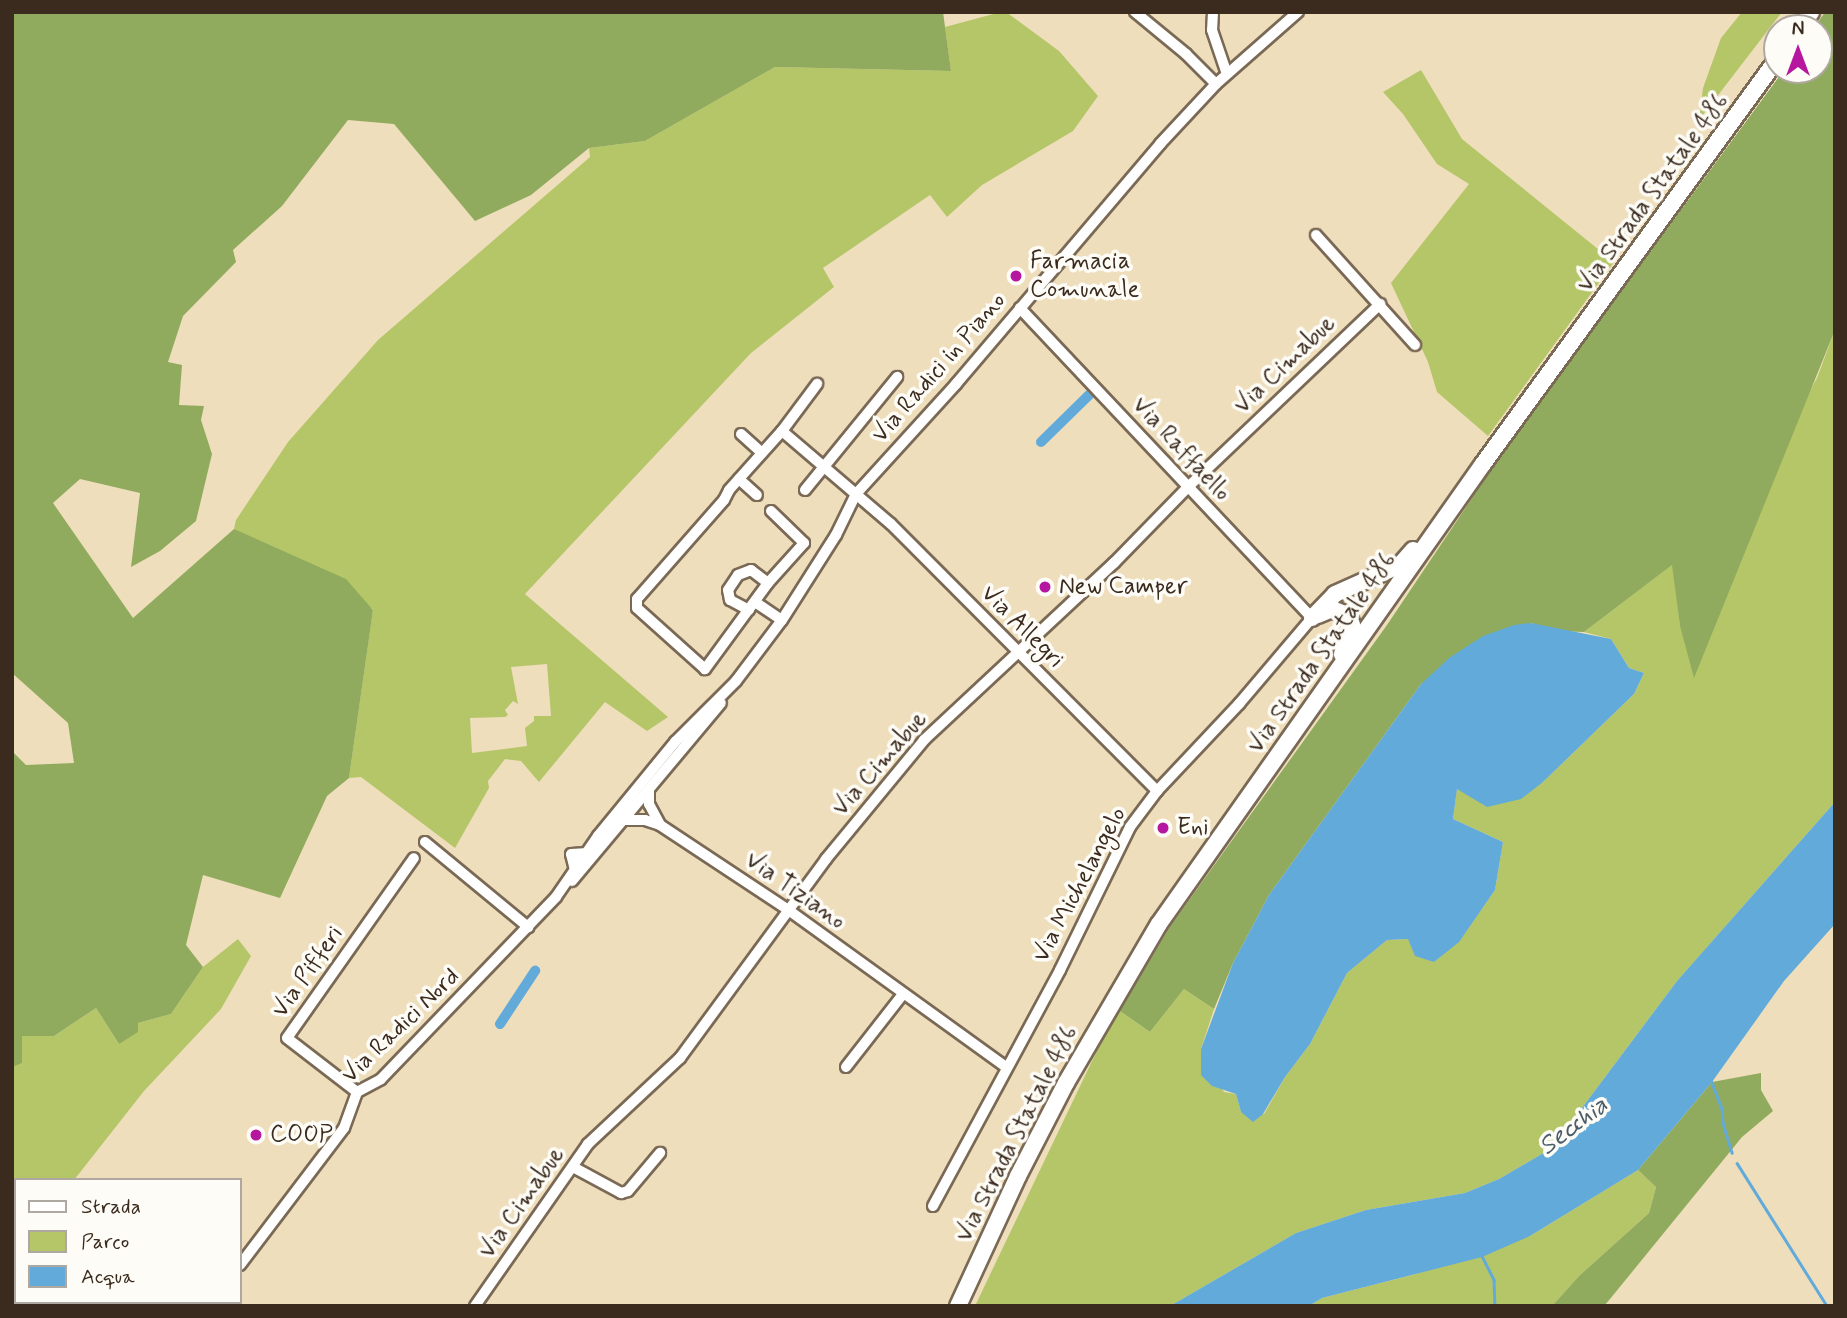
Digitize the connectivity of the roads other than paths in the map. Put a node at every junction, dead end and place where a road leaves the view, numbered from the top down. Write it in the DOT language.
graph roads {
  1 [pos="1135,12"];
  2 [pos="1213,12"];
  3 [pos="1298,12"];
  4 [pos="1227,74"];
  5 [pos="1763,79"];
  6 [pos="1216,85"];
  7 [pos="1316,235"];
  8 [pos="1380,304"];
  9 [pos="1020,308"];
  10 [pos="1415,345"];
  11 [pos="897,377"];
  12 [pos="817,384"];
  13 [pos="782,431"];
  14 [pos="741,434"];
  15 [pos="762,453"];
  16 [pos="824,467"];
  17 [pos="739,480"];
  18 [pos="1187,488"];
  19 [pos="804,490"];
  20 [pos="856,494"];
  21 [pos="757,495"];
  22 [pos="1452,508"];
  23 [pos="771,511"];
  24 [pos="768,583"];
  25 [pos="752,606"];
  26 [pos="1312,618"];
  27 [pos="782,620"];
  28 [pos="1017,650"];
  29 [pos="728,690"];
  30 [pos="1306,716"];
  31 [pos="650,789"];
  32 [pos="1157,791"];
  33 [pos="628,800"];
  34 [pos="624,820"];
  35 [pos="660,825"];
  36 [pos="425,842"];
  37 [pos="600,849"];
  38 [pos="585,854"];
  39 [pos="414,859"];
  40 [pos="575,870"];
  41 [pos="569,882"];
  42 [pos="787,909"];
  43 [pos="528,927"];
  44 [pos="903,993"];
  45 [pos="846,1067"];
  46 [pos="1006,1067"];
  47 [pos="356,1092"];
  48 [pos="660,1153"];
  49 [pos="573,1167"];
  50 [pos="933,1206"];
  51 [pos="242,1262"];
  52 [pos="475,1306"];
  53 [pos="958,1306"];
  1 -- 6 [label="street"];
  2 -- 4 [label="street"];
  3 -- 4 [label="street, Via Radici in Piano"];
  4 -- 6 [label="street, Via Radici in Piano"];
  5 -- 22 [label="main road, Via Strada Statale 486"];
  6 -- 9 [label="street, Via Radici in Piano"];
  7 -- 8 [label="street"];
  8 -- 10 [label="street"];
  8 -- 18 [label="street, Via Cimabue"];
  9 -- 18 [label="street, Via Raffaello"];
  9 -- 20 [label="street, Via Radici in Piano"];
  11 -- 16 [label="street"];
  12 -- 13 [label="street"];
  13 -- 15 [label="street"];
  13 -- 16 [label="street, Via Allegri"];
  14 -- 15 [label="street"];
  15 -- 17 [label="street"];
  16 -- 19 [label="street"];
  16 -- 20 [label="street, Via Allegri"];
  17 -- 21 [label="street"];
  17 -- 25 [label="street"];
  18 -- 26 [label="street, Via Raffaello"];
  18 -- 28 [label="street, Via Cimabue"];
  20 -- 27 [label="street, Via Radici in Piano"];
  20 -- 28 [label="street, Via Allegri"];
  22 -- 26 [label="main road"];
  22 -- 30 [label="main road, Via Strada Statale 486"];
  23 -- 24 [label="street"];
  24 -- 25 [label="street"];
  24 -- 25 [label="street"];
  25 -- 27 [label="street"];
  26 -- 30 [label="main road"];
  26 -- 32 [label="street, Via Michelangelo"];
  27 -- 29 [label="street, Via Radici in Piano"];
  28 -- 32 [label="street, Via Allegri"];
  28 -- 42 [label="street, Via Cimabue"];
  29 -- 31 [label="street, Via Radici Nord"];
  29 -- 33 [label="street, Via Radici in Piano"];
  30 -- 53 [label="main road, Via Strada Statale 486"];
  31 -- 34 [label="street, Via Radici Nord"];
  31 -- 35 [label="street"];
  32 -- 46 [label="street, Via Michelangelo"];
  33 -- 38 [label="street, Via Radici Nord"];
  34 -- 35 [label="street"];
  34 -- 37 [label="street, Via Radici Nord"];
  35 -- 42 [label="street, Via Tiziano"];
  36 -- 43 [label="street"];
  37 -- 38 [label="street"];
  37 -- 41 [label="street, Via Radici Nord"];
  38 -- 40 [label="street, Via Radici Nord"];
  38 -- 40 [label="street"];
  39 -- 47 [label="street, Via Pifferi"];
  40 -- 41 [label="street, Via Radici Nord"];
  41 -- 43 [label="street, Via Radici Nord"];
  42 -- 44 [label="street, Via Tiziano"];
  42 -- 49 [label="street, Via Cimabue"];
  43 -- 47 [label="street, Via Radici Nord"];
  44 -- 45 [label="street"];
  44 -- 46 [label="street, Via Tiziano"];
  46 -- 50 [label="street, Via Michelangelo"];
  47 -- 51 [label="street, Via Radici Nord"];
  48 -- 49 [label="street"];
  49 -- 52 [label="street, Via Cimabue"];
}
